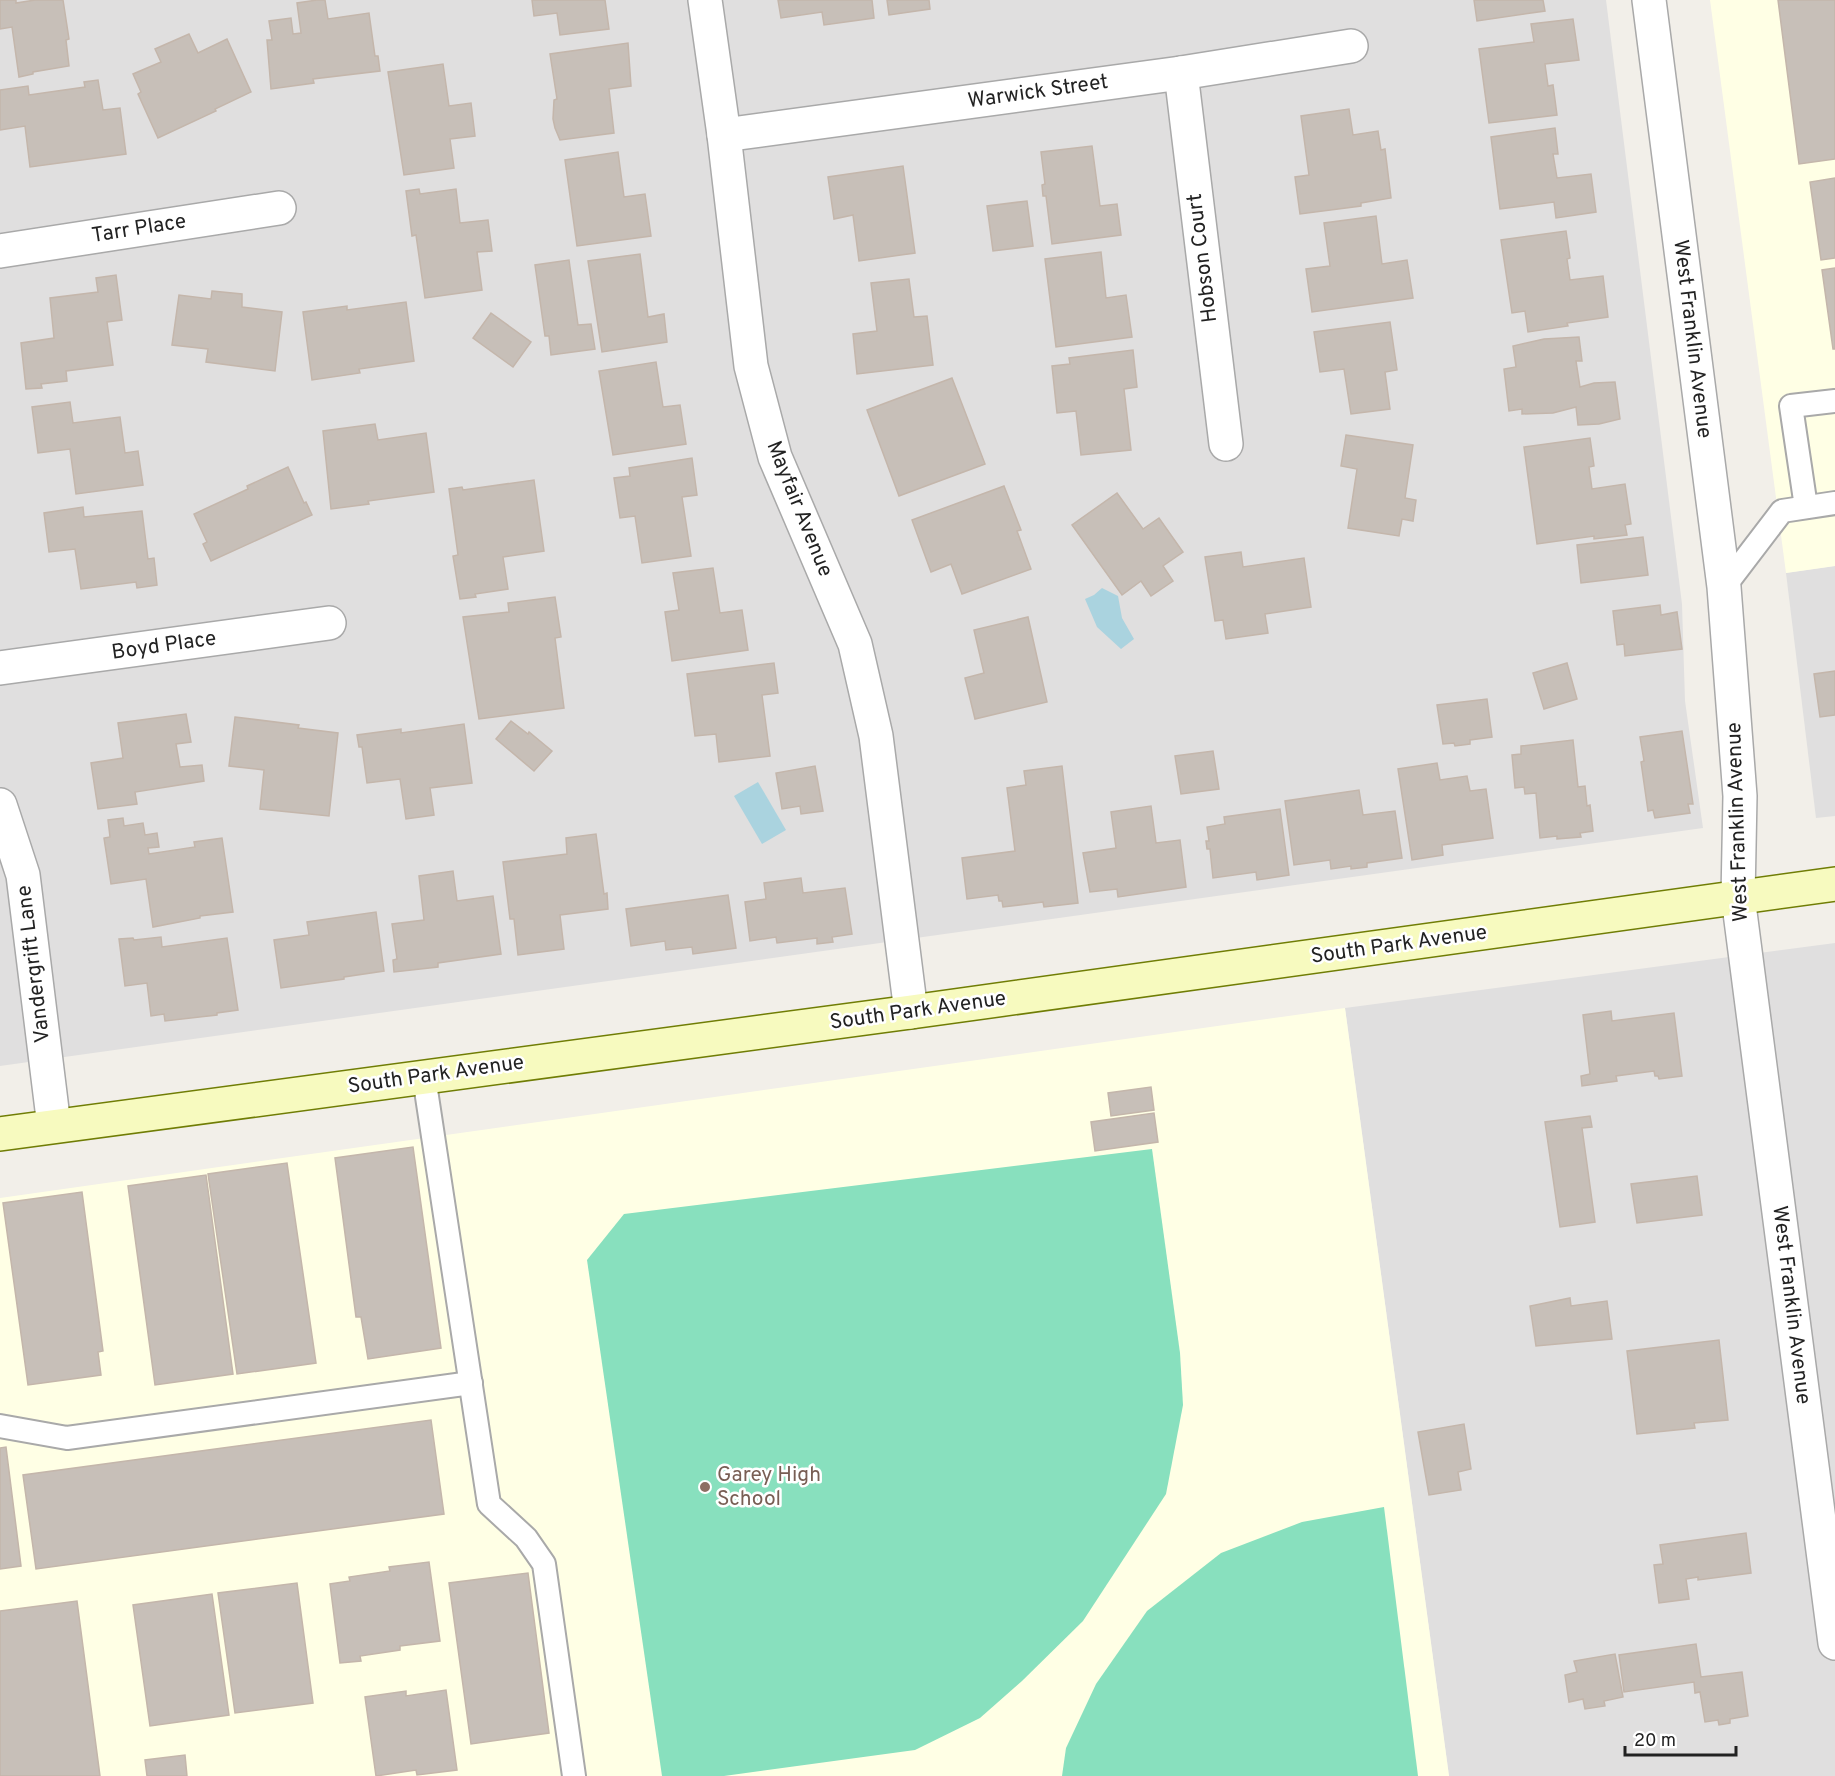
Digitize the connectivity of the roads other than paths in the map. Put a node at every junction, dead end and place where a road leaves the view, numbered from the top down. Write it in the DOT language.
graph roads {
  1 [pos="705,0"];
  2 [pos="1649,0"];
  3 [pos="1352,46"];
  4 [pos="1181,73"];
  5 [pos="724,135"];
  6 [pos="279,208"];
  7 [pos="0,251"];
  8 [pos="1835,401"];
  9 [pos="1226,444"];
  10 [pos="1835,503"];
  11 [pos="1806,507"];
  12 [pos="1724,587"];
  13 [pos="329,623"];
  14 [pos="0,668"];
  15 [pos="0,805"];
  16 [pos="1835,884"];
  17 [pos="1738,897"];
  18 [pos="911,1012"];
  19 [pos="424,1077"];
  20 [pos="54,1126"];
  21 [pos="0,1134"];
  22 [pos="471,1383"];
  23 [pos="0,1426"];
  24 [pos="1835,1643"];
  25 [pos="574,1776"];
  1 -- 5 [label="street, Mayfair Avenue"];
  2 -- 12 [label="street, West Franklin Avenue"];
  3 -- 4 [label="street, Warwick Street"];
  4 -- 5 [label="street, Warwick Street"];
  4 -- 9 [label="street, Hobson Court"];
  5 -- 18 [label="street, Mayfair Avenue"];
  6 -- 7 [label="street, Tarr Place"];
  8 -- 11 [label="lane"];
  10 -- 11 [label="lane"];
  11 -- 12 [label="lane"];
  12 -- 17 [label="street, West Franklin Avenue"];
  13 -- 14 [label="street, Boyd Place"];
  15 -- 20 [label="street, Vandergrift Lane"];
  16 -- 17 [label="street, South Park Avenue"];
  17 -- 18 [label="street, South Park Avenue"];
  17 -- 24 [label="street, West Franklin Avenue"];
  18 -- 19 [label="street, South Park Avenue"];
  19 -- 20 [label="street, South Park Avenue"];
  19 -- 22 [label="lane"];
  20 -- 21 [label="street, South Park Avenue"];
  22 -- 23 [label="lane"];
  22 -- 25 [label="lane"];
}
